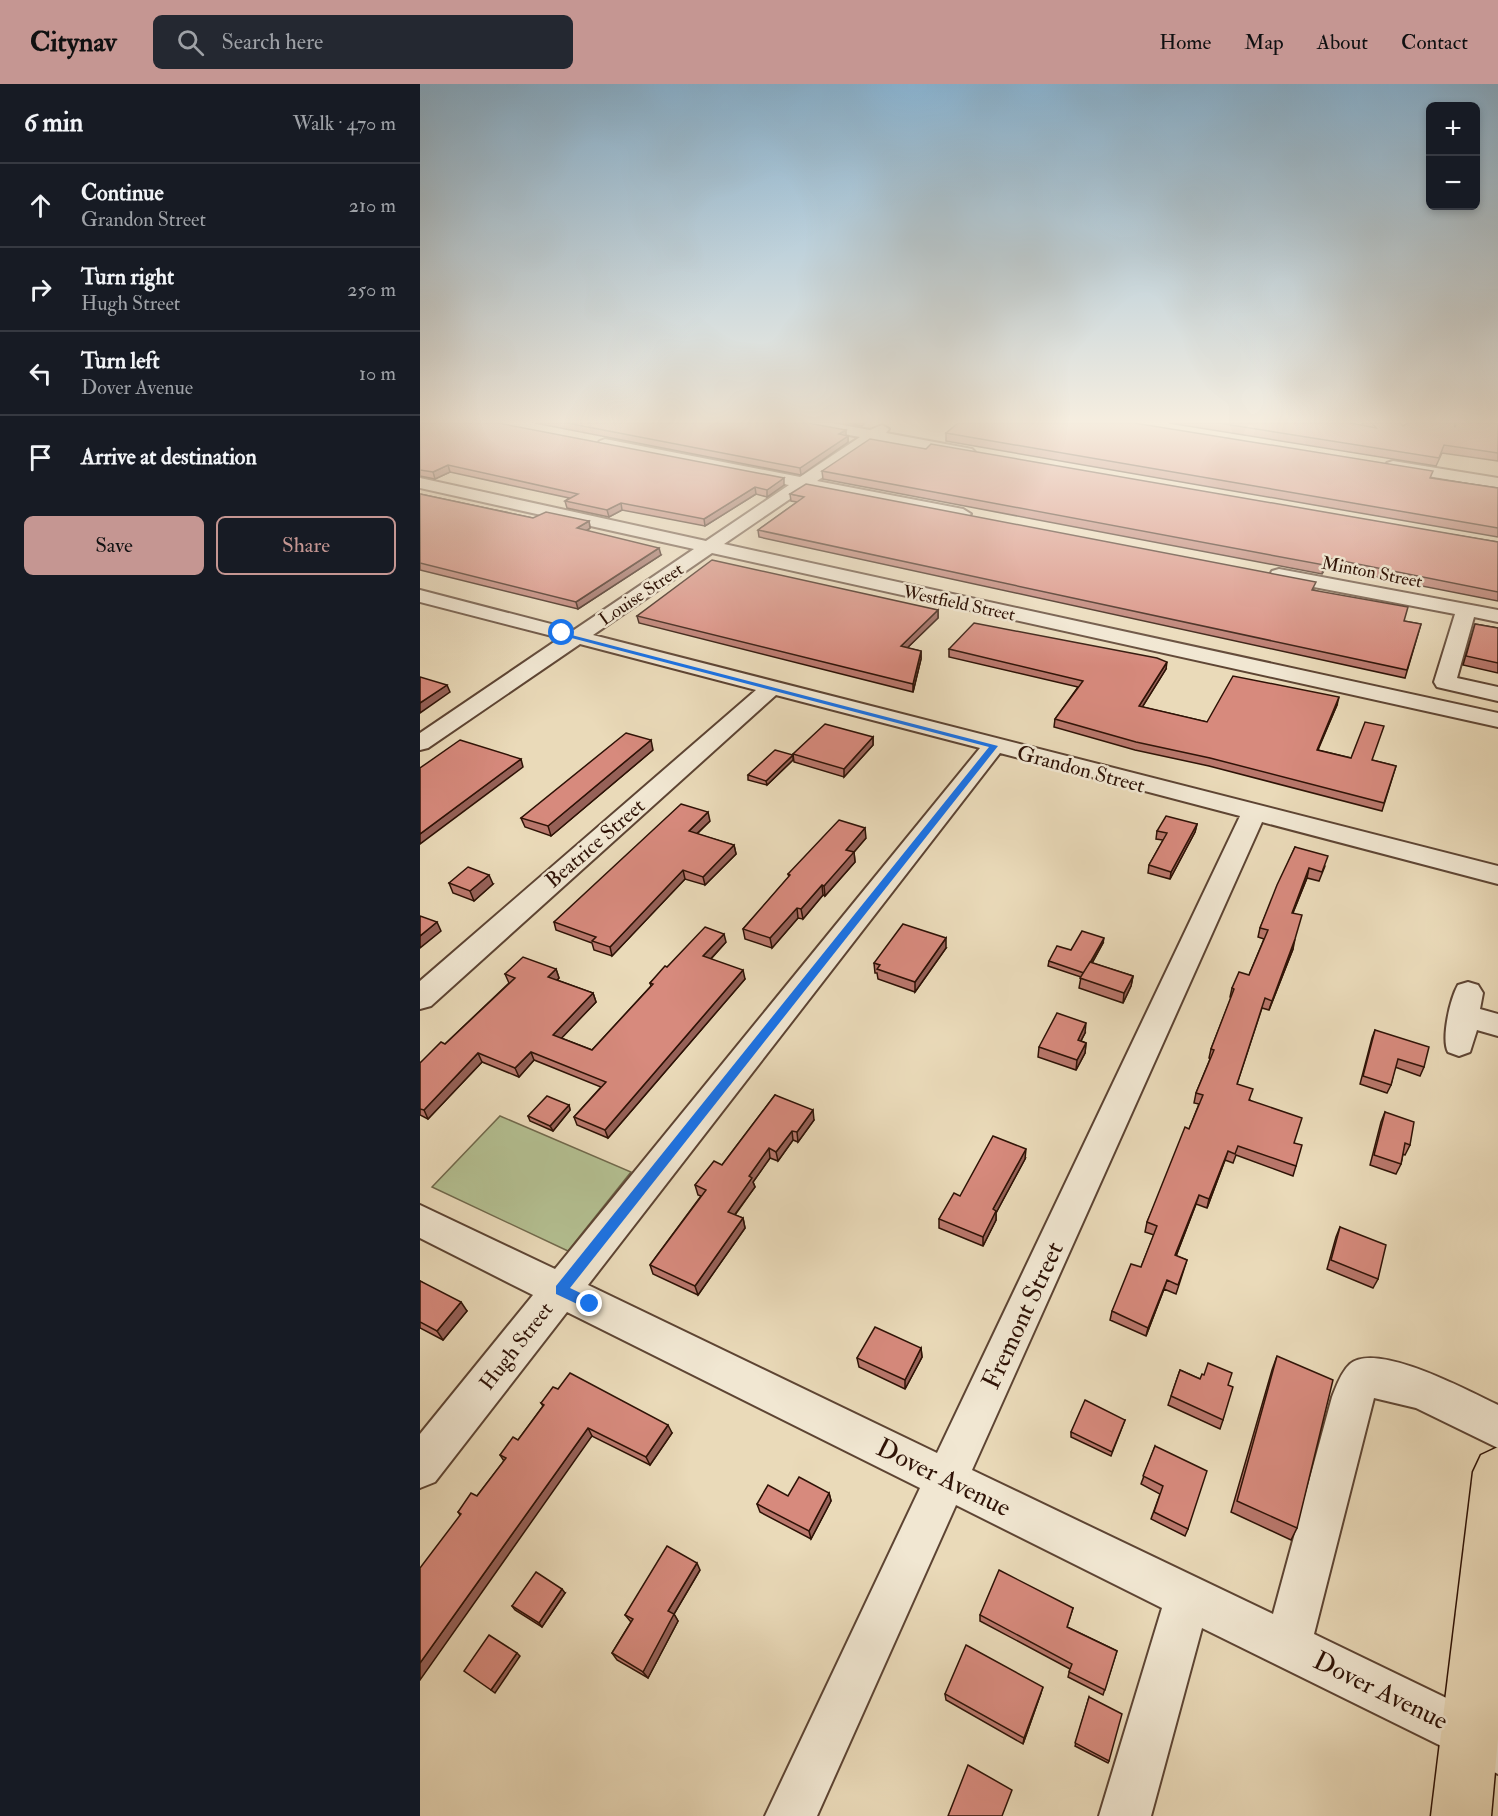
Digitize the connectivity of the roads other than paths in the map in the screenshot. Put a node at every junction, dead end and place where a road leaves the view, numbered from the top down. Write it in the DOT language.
graph roads {
  1 [pos="515,504"];
  2 [pos="774,504"];
  3 [pos="912,504"];
  4 [pos="981,518"];
  5 [pos="711,547"];
  6 [pos="1258,571"];
  7 [pos="420,596"];
  8 [pos="1466,610"];
  9 [pos="1498,616"];
  10 [pos="577,637"];
  11 [pos="771,688"];
  12 [pos="1498,694"];
  13 [pos="1498,720"];
  14 [pos="420,743"];
  15 [pos="994,746"];
  16 [pos="1253,814"];
  17 [pos="1498,875"];
  18 [pos="420,998"];
  19 [pos="1498,1025"];
  20 [pos="1459,1044"];
  21 [pos="420,1221"];
  22 [pos="560,1290"];
  23 [pos="1498,1426"];
  24 [pos="420,1467"];
  25 [pos="1498,1472"];
  26 [pos="947,1478"];
  27 [pos="1494,1535"];
  28 [pos="1188,1596"];
  29 [pos="1288,1645"];
  30 [pos="1483,1741"];
  31 [pos="791,1816"];
  32 [pos="1125,1816"];
  33 [pos="1461,1816"];
  1 -- 5 [label="street, Westfield Street"];
  2 -- 5 [label="street, Louise Street"];
  3 -- 4 [label="street"];
  5 -- 10 [label="street, Louise Street"];
  5 -- 13 [label="street, Westfield Street"];
  6 -- 8 [label="street, Minton Street"];
  7 -- 10 [label="street, Grandon Street"];
  8 -- 9 [label="street, Minton Street"];
  8 -- 12 [label="street"];
  10 -- 11 [label="street, Grandon Street"];
  10 -- 14 [label="street, Louise Street"];
  11 -- 15 [label="street, Grandon Street"];
  11 -- 18 [label="street, Beatrice Street"];
  15 -- 16 [label="street, Grandon Street"];
  15 -- 22 [label="street, Hugh Street"];
  16 -- 17 [label="street, Grandon Street"];
  16 -- 26 [label="street, Fremont Street"];
  19 -- 20 [label="street"];
  21 -- 22 [label="street, Dover Avenue"];
  22 -- 24 [label="street, Hugh Street"];
  22 -- 26 [label="street, Dover Avenue"];
  23 -- 29 [label="street"];
  25 -- 27 [label="main road"];
  26 -- 28 [label="street, Dover Avenue"];
  26 -- 31 [label="street, Fremont Street"];
  27 -- 30 [label="main road"];
  28 -- 29 [label="street, Dover Avenue"];
  28 -- 32 [label="street"];
  29 -- 30 [label="street, Dover Avenue"];
  30 -- 33 [label="main road"];
}
